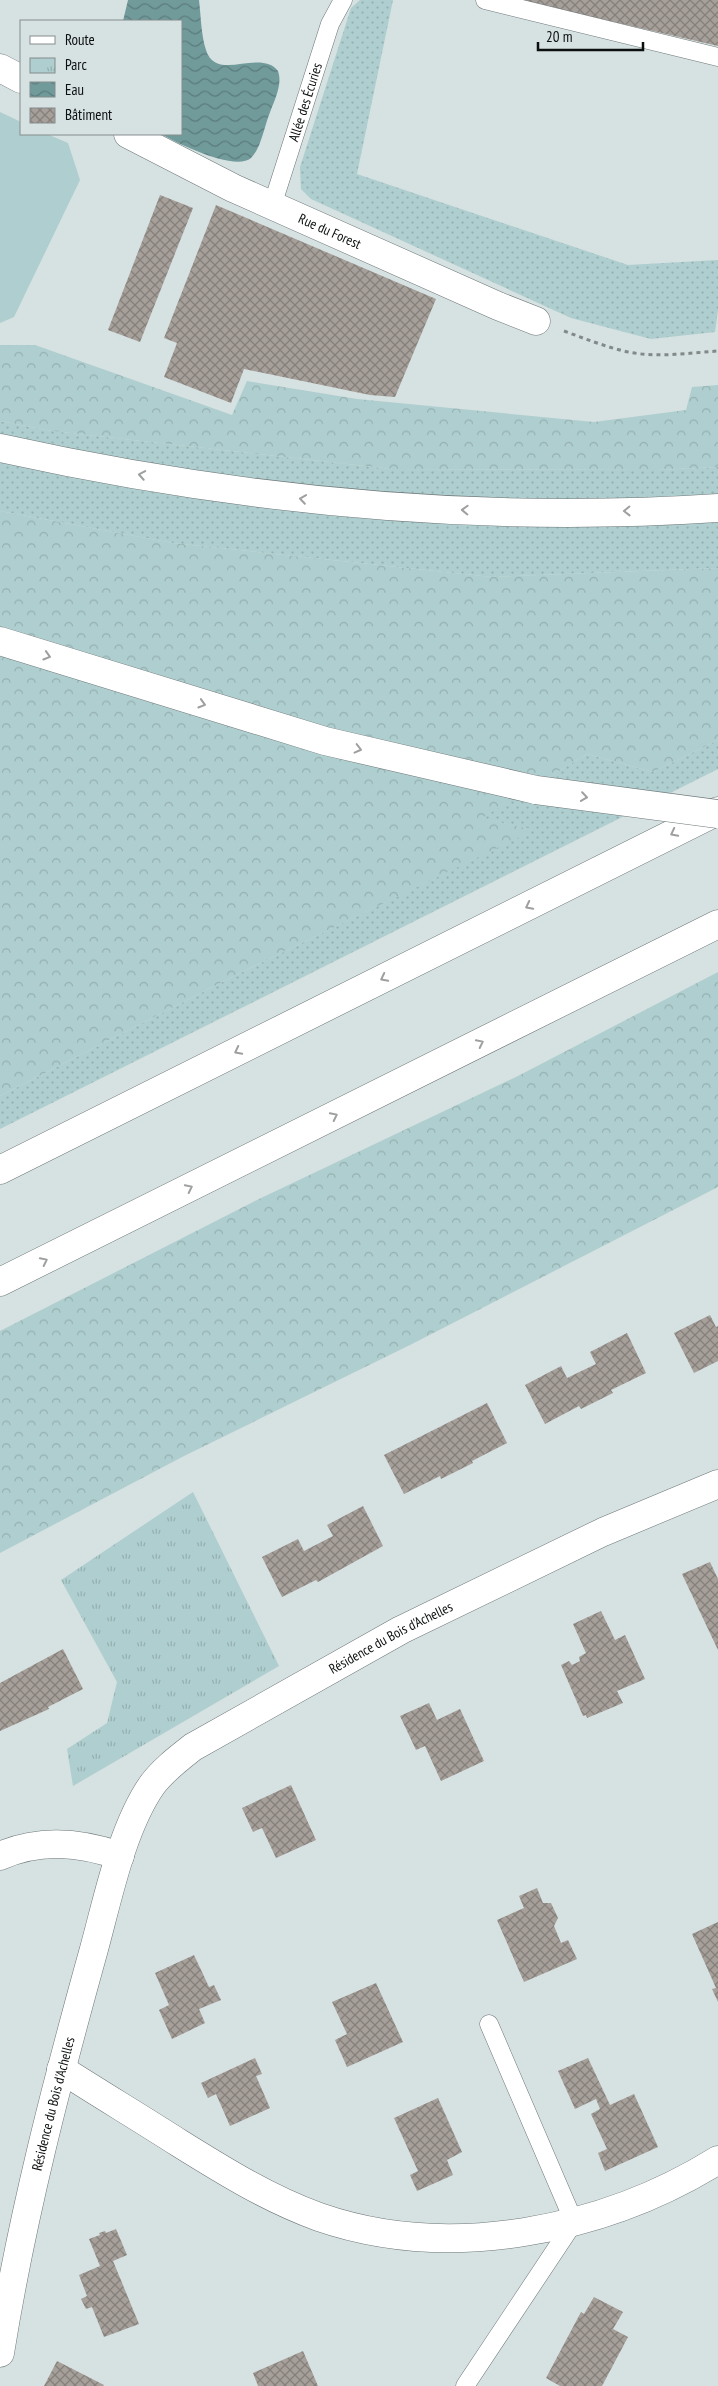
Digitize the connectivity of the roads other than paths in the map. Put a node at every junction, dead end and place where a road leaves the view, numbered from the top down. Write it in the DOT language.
graph roads {
  1 [pos="343,0"];
  2 [pos="485,0"];
  3 [pos="718,57"];
  4 [pos="0,68"];
  5 [pos="20,78"];
  6 [pos="130,135"];
  7 [pos="272,206"];
  8 [pos="536,321"];
  9 [pos="0,448"];
  10 [pos="718,508"];
  11 [pos="0,641"];
  12 [pos="718,812"];
  13 [pos="718,924"];
  14 [pos="0,1170"];
  15 [pos="0,1282"];
  16 [pos="718,1484"];
  17 [pos="0,1856"];
  18 [pos="120,1856"];
  19 [pos="490,2024"];
  20 [pos="61,2069"];
  21 [pos="718,2160"];
  22 [pos="574,2222"];
  23 [pos="0,2354"];
  24 [pos="465,2386"];
  1 -- 7 [label="lane, Allée des Écuries"];
  2 -- 3 [label="lane"];
  4 -- 5 [label="main road"];
  6 -- 7 [label="main road, Rue du Forest"];
  7 -- 8 [label="main road, Rue du Forest"];
  10 -- 9 [label="main road, one-way"];
  11 -- 12 [label="main road, one-way, bridge"];
  12 -- 14 [label="main road, one-way"];
  15 -- 13 [label="main road, one-way"];
  16 -- 18 [label="main road, Résidence du Bois d'Achelles"];
  17 -- 18 [label="main road"];
  18 -- 20 [label="main road, Résidence du Bois d'Achelles"];
  19 -- 22 [label="lane"];
  20 -- 22 [label="main road"];
  20 -- 23 [label="main road, Résidence du Bois d'Achelles"];
  21 -- 22 [label="main road"];
  22 -- 24 [label="lane"];
}
